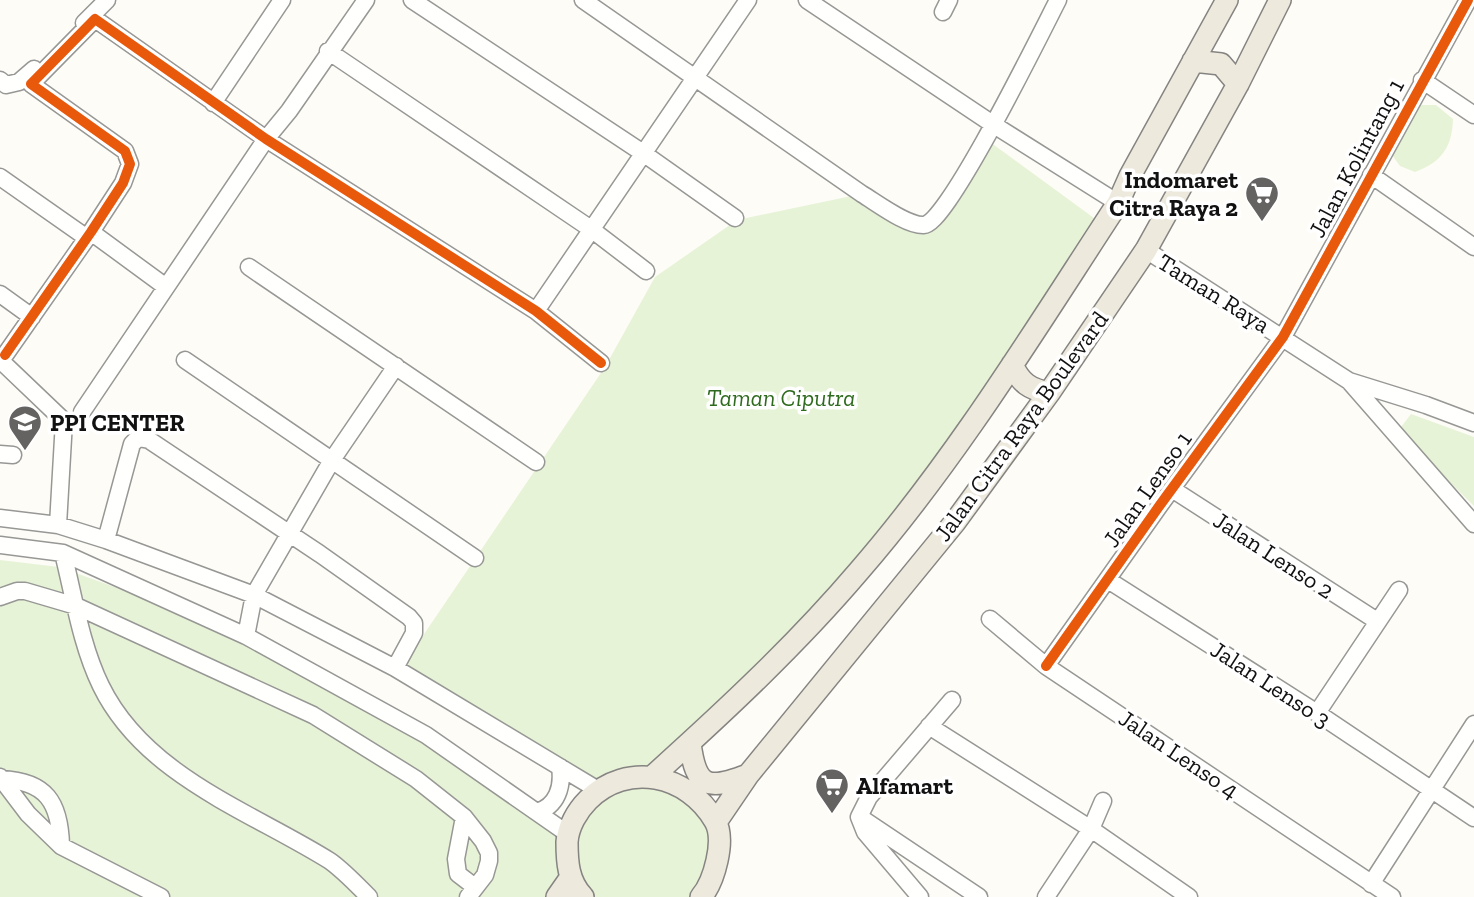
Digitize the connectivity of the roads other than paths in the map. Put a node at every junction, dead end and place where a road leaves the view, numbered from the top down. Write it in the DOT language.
graph roads {
  1 [pos="107,0"];
  2 [pos="282,0"];
  3 [pos="366,0"];
  4 [pos="412,0"];
  5 [pos="583,0"];
  6 [pos="748,0"];
  7 [pos="807,0"];
  8 [pos="1058,0"];
  9 [pos="1227,0"];
  10 [pos="1280,0"];
  11 [pos="1468,0"];
  12 [pos="328,51"];
  13 [pos="1193,61"];
  14 [pos="695,77"];
  15 [pos="0,80"];
  16 [pos="1422,80"];
  17 [pos="1238,84"];
  18 [pos="213,103"];
  19 [pos="1474,115"];
  20 [pos="995,125"];
  21 [pos="265,139"];
  22 [pos="643,153"];
  23 [pos="1371,175"];
  24 [pos="0,177"];
  25 [pos="1118,203"];
  26 [pos="735,218"];
  27 [pos="591,229"];
  28 [pos="89,235"];
  29 [pos="1474,247"];
  30 [pos="1146,250"];
  31 [pos="249,267"];
  32 [pos="646,271"];
  33 [pos="166,287"];
  34 [pos="0,294"];
  35 [pos="536,311"];
  36 [pos="32,317"];
  37 [pos="1283,337"];
  38 [pos="2,357"];
  39 [pos="185,360"];
  40 [pos="601,363"];
  41 [pos="1012,365"];
  42 [pos="396,366"];
  43 [pos="1349,381"];
  44 [pos="1049,393"];
  45 [pos="82,412"];
  46 [pos="1474,423"];
  47 [pos="332,460"];
  48 [pos="536,462"];
  49 [pos="1172,489"];
  50 [pos="0,518"];
  51 [pos="1474,524"];
  52 [pos="58,525"];
  53 [pos="289,533"];
  54 [pos="106,540"];
  55 [pos="0,545"];
  56 [pos="63,553"];
  57 [pos="475,558"];
  58 [pos="1108,580"];
  59 [pos="1399,590"];
  60 [pos="254,595"];
  61 [pos="0,597"];
  62 [pos="76,606"];
  63 [pos="990,620"];
  64 [pos="1377,621"];
  65 [pos="246,636"];
  66 [pos="1046,666"];
  67 [pos="395,668"];
  68 [pos="952,700"];
  69 [pos="1317,713"];
  70 [pos="1474,724"];
  71 [pos="929,726"];
  72 [pos="690,743"];
  73 [pos="560,767"];
  74 [pos="748,775"];
  75 [pos="653,776"];
  76 [pos="0,778"];
  77 [pos="598,790"];
  78 [pos="1433,790"];
  79 [pos="1103,801"];
  80 [pos="537,812"];
  81 [pos="464,817"];
  82 [pos="859,817"];
  83 [pos="1474,818"];
  84 [pos="716,822"];
  85 [pos="1091,829"];
  86 [pos="568,834"];
  87 [pos="61,846"];
  88 [pos="571,877"];
  89 [pos="1371,884"];
  90 [pos="472,892"];
  91 [pos="707,895"];
  92 [pos="1050,895"];
  93 [pos="161,897"];
  94 [pos="369,897"];
  95 [pos="557,897"];
  96 [pos="583,897"];
  97 [pos="920,897"];
  98 [pos="979,897"];
  99 [pos="1189,897"];
  100 [pos="1392,897"];
  1 -- 15 [label="street"];
  2 -- 18 [label="street"];
  3 -- 12 [label="street"];
  4 -- 22 [label="street"];
  5 -- 14 [label="street"];
  6 -- 14 [label="street"];
  7 -- 20 [label="street"];
  8 -- 20 [label="street"];
  9 -- 13 [label="main road, Jalan Citra Raya Boulevard"];
  10 -- 17 [label="main road, Jalan Citra Raya Boulevard"];
  11 -- 16 [label="street, Jalan Kolintang 1"];
  12 -- 21 [label="street"];
  12 -- 27 [label="street"];
  13 -- 17 [label="main road"];
  13 -- 25 [label="main road, Jalan Citra Raya Boulevard"];
  14 -- 20 [label="street"];
  14 -- 22 [label="street"];
  16 -- 19 [label="street"];
  16 -- 23 [label="street, Jalan Kolintang 1"];
  17 -- 30 [label="main road, Jalan Citra Raya Boulevard"];
  18 -- 21 [label="street"];
  18 -- 28 [label="street"];
  20 -- 25 [label="street"];
  21 -- 33 [label="street"];
  21 -- 35 [label="street"];
  22 -- 26 [label="street"];
  22 -- 27 [label="street"];
  23 -- 29 [label="street"];
  23 -- 37 [label="street, Jalan Kolintang 1"];
  24 -- 28 [label="street"];
  25 -- 41 [label="main road, Jalan Citra Raya Boulevard"];
  27 -- 32 [label="street"];
  27 -- 35 [label="street"];
  28 -- 33 [label="street"];
  28 -- 36 [label="street"];
  30 -- 37 [label="street, Taman Raya"];
  30 -- 44 [label="main road, Jalan Citra Raya Boulevard"];
  31 -- 42 [label="street"];
  33 -- 45 [label="street"];
  34 -- 36 [label="street"];
  35 -- 40 [label="street"];
  36 -- 38 [label="street"];
  37 -- 43 [label="street, Taman Raya"];
  37 -- 49 [label="street, Jalan Lenso 1"];
  38 -- 52 [label="street"];
  39 -- 47 [label="street"];
  41 -- 44 [label="main road"];
  41 -- 72 [label="main road, Jalan Citra Raya Boulevard"];
  42 -- 47 [label="street"];
  42 -- 48 [label="street"];
  43 -- 46 [label="street"];
  43 -- 51 [label="street"];
  44 -- 74 [label="main road, Jalan Citra Raya Boulevard"];
  47 -- 53 [label="street"];
  47 -- 57 [label="street"];
  49 -- 58 [label="street, Jalan Lenso 1"];
  49 -- 64 [label="street, Jalan Lenso 2"];
  50 -- 52 [label="street"];
  52 -- 54 [label="street"];
  53 -- 54 [label="street"];
  53 -- 60 [label="street"];
  53 -- 67 [label="street"];
  54 -- 60 [label="street"];
  55 -- 56 [label="street"];
  56 -- 62 [label="street"];
  56 -- 65 [label="street"];
  58 -- 66 [label="street, Jalan Lenso 1"];
  58 -- 69 [label="street, Jalan Lenso 3"];
  59 -- 64 [label="street"];
  60 -- 65 [label="street"];
  60 -- 67 [label="street"];
  61 -- 62 [label="street"];
  62 -- 81 [label="street"];
  62 -- 94 [label="street"];
  63 -- 66 [label="street, Jalan Lenso 4"];
  64 -- 69 [label="street"];
  65 -- 80 [label="street"];
  66 -- 89 [label="street, Jalan Lenso 4"];
  67 -- 73 [label="street"];
  68 -- 71 [label="street"];
  69 -- 78 [label="street, Jalan Lenso 3"];
  70 -- 78 [label="street"];
  71 -- 82 [label="street"];
  71 -- 85 [label="street"];
  72 -- 74 [label="main road"];
  72 -- 75 [label="main road, Jalan Citra Raya Boulevard"];
  73 -- 77 [label="street"];
  73 -- 80 [label="street"];
  74 -- 84 [label="main road, Jalan Citra Raya Boulevard"];
  75 -- 77 [label="main road"];
  75 -- 84 [label="main road"];
  76 -- 87 [label="street"];
  76 -- 87 [label="street"];
  77 -- 86 [label="main road"];
  78 -- 83 [label="street, Jalan Lenso 3"];
  78 -- 89 [label="street"];
  79 -- 85 [label="street"];
  80 -- 86 [label="street"];
  81 -- 90 [label="street"];
  81 -- 90 [label="street"];
  82 -- 97 [label="street"];
  82 -- 98 [label="street"];
  84 -- 91 [label="main road"];
  85 -- 92 [label="street"];
  85 -- 99 [label="street"];
  86 -- 88 [label="main road"];
  87 -- 93 [label="street"];
  88 -- 95 [label="main road"];
  88 -- 96 [label="main road"];
  89 -- 100 [label="street, Jalan Lenso 4"];
}
